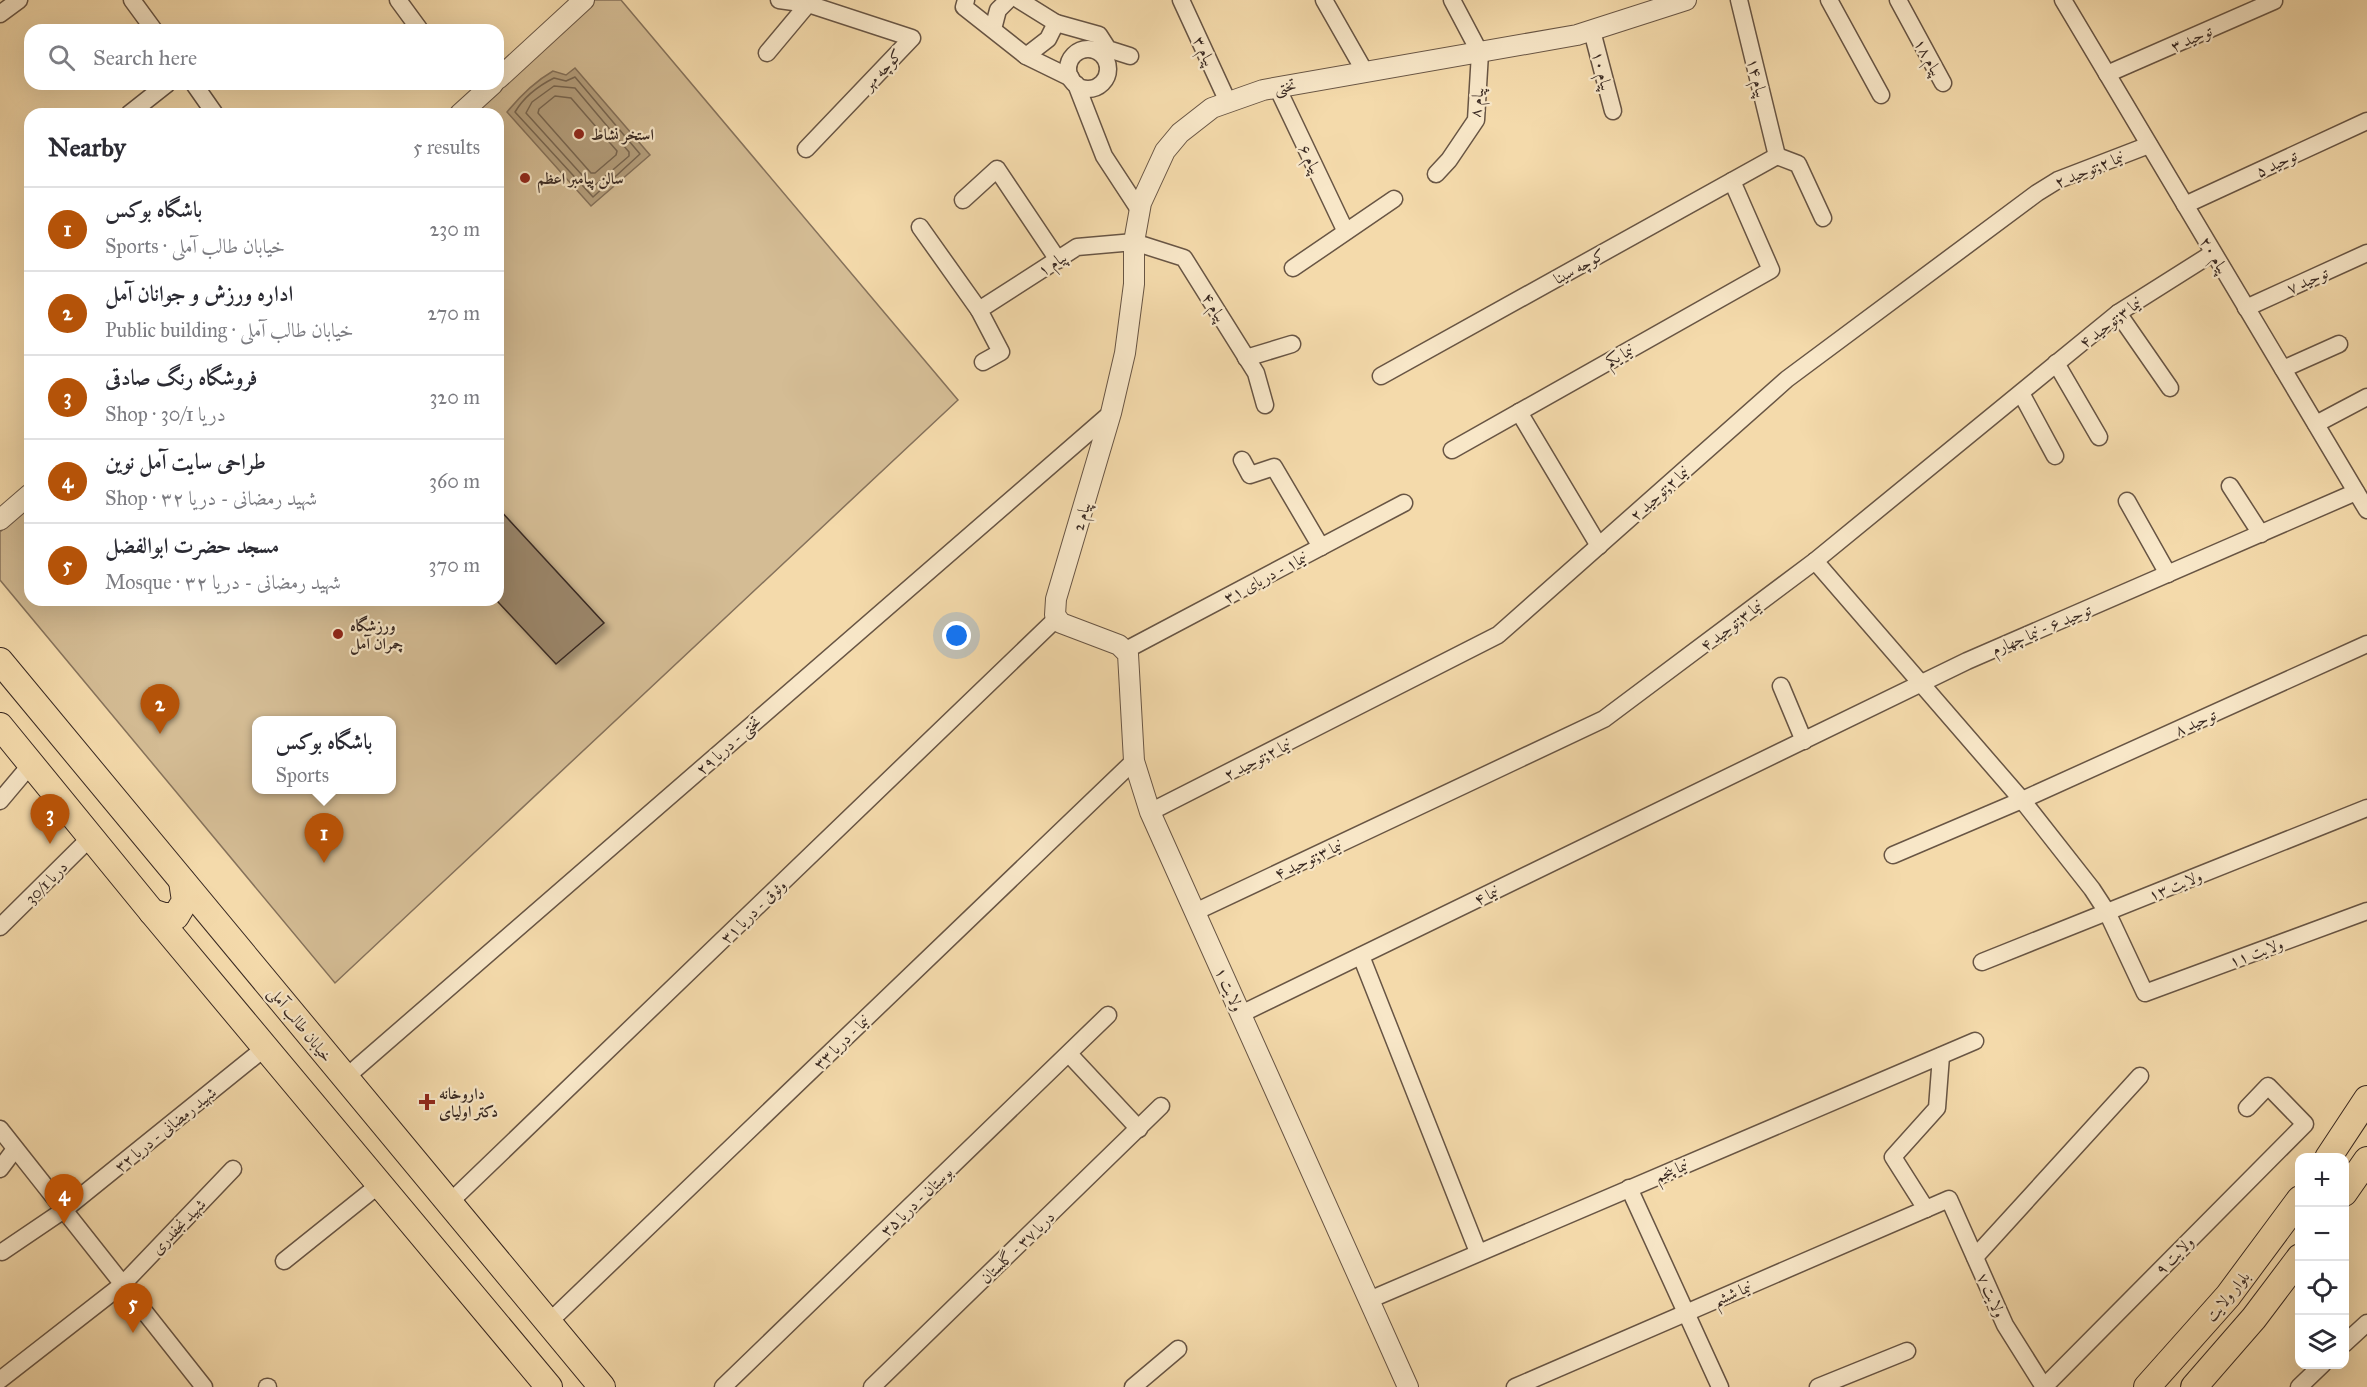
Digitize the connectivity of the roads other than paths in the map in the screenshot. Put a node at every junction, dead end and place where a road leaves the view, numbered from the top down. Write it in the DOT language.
graph roads {
  1 [pos="19,0"];
  2 [pos="132,0"];
  3 [pos="398,0"];
  4 [pos="584,0"];
  5 [pos="779,0"];
  6 [pos="966,0"];
  7 [pos="1008,0"];
  8 [pos="1018,0"];
  9 [pos="1181,0"];
  10 [pos="1324,0"];
  11 [pos="1452,0"];
  12 [pos="1686,0"];
  13 [pos="1739,0"];
  14 [pos="1829,0"];
  15 [pos="1898,0"];
  16 [pos="2063,0"];
  17 [pos="2274,1"];
  18 [pos="808,4"];
  19 [pos="0,14"];
  20 [pos="1056,23"];
  21 [pos="150,24"];
  22 [pos="416,24"];
  23 [pos="993,29"];
  24 [pos="1592,31"];
  25 [pos="1106,52"];
  26 [pos="1480,52"];
  27 [pos="767,53"];
  28 [pos="1026,56"];
  29 [pos="1130,56"];
  30 [pos="1365,72"];
  31 [pos="504,73"];
  32 [pos="2107,74"];
  33 [pos="1074,81"];
  34 [pos="1943,82"];
  35 [pos="1277,87"];
  36 [pos="159,90"];
  37 [pos="198,90"];
  38 [pos="486,90"];
  39 [pos="1881,95"];
  40 [pos="1228,102"];
  41 [pos="137,108"];
  42 [pos="211,108"];
  43 [pos="467,108"];
  44 [pos="1613,111"];
  45 [pos="2367,122"];
  46 [pos="2149,145"];
  47 [pos="807,149"];
  48 [pos="1777,156"];
  49 [pos="1436,174"];
  50 [pos="1732,181"];
  51 [pos="1394,199"];
  52 [pos="963,200"];
  53 [pos="2185,205"];
  54 [pos="1140,212"];
  55 [pos="1823,218"];
  56 [pos="920,226"];
  57 [pos="1346,230"];
  58 [pos="1134,242"];
  59 [pos="2213,253"];
  60 [pos="2367,253"];
  61 [pos="1058,260"];
  62 [pos="1293,268"];
  63 [pos="2246,308"];
  64 [pos="979,310"];
  65 [pos="2118,313"];
  66 [pos="1292,344"];
  67 [pos="2339,344"];
  68 [pos="1246,358"];
  69 [pos="983,362"];
  70 [pos="2056,363"];
  71 [pos="2283,369"];
  72 [pos="1381,375"];
  73 [pos="2170,388"];
  74 [pos="2021,393"];
  75 [pos="2367,397"];
  76 [pos="1265,405"];
  77 [pos="1519,412"];
  78 [pos="1111,413"];
  79 [pos="2316,424"];
  80 [pos="2099,437"];
  81 [pos="1452,450"];
  82 [pos="2055,456"];
  83 [pos="1242,460"];
  84 [pos="2230,486"];
  85 [pos="2356,492"];
  86 [pos="24,499"];
  87 [pos="2127,501"];
  88 [pos="1404,503"];
  89 [pos="2367,510"];
  90 [pos="0,520"];
  91 [pos="2261,534"];
  92 [pos="1599,546"];
  93 [pos="1321,547"];
  94 [pos="1815,561"];
  95 [pos="2168,574"];
  96 [pos="1056,619"];
  97 [pos="2367,644"];
  98 [pos="1126,650"];
  99 [pos="0,661"];
  100 [pos="1921,684"];
  101 [pos="1781,686"];
  102 [pos="0,726"];
  103 [pos="1804,741"];
  104 [pos="1134,761"];
  105 [pos="32,763"];
  106 [pos="1732,777"];
  107 [pos="2022,800"];
  108 [pos="0,801"];
  109 [pos="2367,808"];
  110 [pos="1150,812"];
  111 [pos="92,836"];
  112 [pos="1893,855"];
  113 [pos="182,880"];
  114 [pos="2367,911"];
  115 [pos="152,912"];
  116 [pos="1195,912"];
  117 [pos="2107,912"];
  118 [pos="0,927"];
  119 [pos="1361,956"];
  120 [pos="1982,962"];
  121 [pos="254,967"];
  122 [pos="215,985"];
  123 [pos="1240,1014"];
  124 [pos="1108,1015"];
  125 [pos="1975,1041"];
  126 [pos="266,1047"];
  127 [pos="1068,1054"];
  128 [pos="1941,1056"];
  129 [pos="2140,1076"];
  130 [pos="345,1077"];
  131 [pos="2367,1099"];
  132 [pos="1161,1106"];
  133 [pos="2247,1108"];
  134 [pos="1139,1129"];
  135 [pos="0,1130"];
  136 [pos="15,1149"];
  137 [pos="2331,1153"];
  138 [pos="2367,1160"];
  139 [pos="0,1169"];
  140 [pos="233,1169"];
  141 [pos="380,1184"];
  142 [pos="2349,1186"];
  143 [pos="1629,1188"];
  144 [pos="1949,1199"];
  145 [pos="449,1203"];
  146 [pos="2295,1206"];
  147 [pos="1926,1209"];
  148 [pos="64,1210"];
  149 [pos="2,1252"];
  150 [pos="1478,1252"];
  151 [pos="1975,1257"];
  152 [pos="284,1261"];
  153 [pos="2297,1261"];
  154 [pos="123,1284"];
  155 [pos="1369,1300"];
  156 [pos="1685,1313"];
  157 [pos="548,1323"];
  158 [pos="2367,1323"];
  159 [pos="2349,1339"];
  160 [pos="1178,1349"];
  161 [pos="1907,1351"];
  162 [pos="2319,1369"];
  163 [pos="0,1380"];
  164 [pos="204,1387"];
  165 [pos="549,1387"];
  166 [pos="602,1387"];
  167 [pos="723,1387"];
  168 [pos="872,1387"];
  169 [pos="1133,1387"];
  170 [pos="1408,1387"];
  171 [pos="1515,1387"];
  172 [pos="1720,1387"];
  173 [pos="1818,1387"];
  174 [pos="2044,1387"];
  175 [pos="2147,1387"];
  176 [pos="2194,1387"];
  177 [pos="2299,1387"];
  1 -- 19 [label="street"];
  2 -- 21 [label="street"];
  3 -- 22 [label="street"];
  4 -- 31 [label="street"];
  5 -- 18 [label="street, کوچه مهر"];
  6 -- 23 [label="street"];
  7 -- 23 [label="street"];
  8 -- 20 [label="street"];
  9 -- 40 [label="street, پيام ۳"];
  10 -- 30 [label="street"];
  11 -- 26 [label="street"];
  12 -- 24 [label="street, تختی"];
  13 -- 48 [label="street, پیام ۱۴"];
  14 -- 39 [label="street"];
  15 -- 34 [label="street, پیام ۱۸"];
  16 -- 32 [label="street, پیام ۲۰"];
  17 -- 32 [label="street, توحید ۳"];
  18 -- 27 [label="street"];
  18 -- 47 [label="street, کوچه مهر"];
  20 -- 25 [label="street"];
  20 -- 28 [label="street"];
  23 -- 28 [label="street"];
  24 -- 26 [label="street, تختی"];
  24 -- 44 [label="street, پیام ۱۰"];
  25 -- 29 [label="street"];
  25 -- 33 [label="street"];
  25 -- 33 [label="street"];
  26 -- 30 [label="street, تختی"];
  26 -- 49 [label="street, پیام ۸"];
  28 -- 33 [label="street"];
  30 -- 35 [label="street, تختی"];
  32 -- 46 [label="street, پیام ۲۰"];
  33 -- 54 [label="street"];
  35 -- 40 [label="street, تختی"];
  35 -- 57 [label="street, پیام ۶"];
  36 -- 41 [label="street"];
  37 -- 42 [label="street"];
  38 -- 43 [label="street"];
  40 -- 54 [label="street, تختی"];
  45 -- 53 [label="street, توحید ۵"];
  46 -- 53 [label="street, پیام ۲۰"];
  46 -- 92 [label="street, نیما ۲;توحید ۲"];
  48 -- 50 [label="street, کوچه سینا"];
  48 -- 55 [label="street"];
  50 -- 72 [label="street, کوچه سینا"];
  50 -- 77 [label="street, نیما یکم"];
  51 -- 57 [label="street"];
  52 -- 61 [label="street"];
  53 -- 59 [label="street, پیام ۲۰"];
  54 -- 58 [label="street, تختی"];
  56 -- 64 [label="street"];
  57 -- 62 [label="street"];
  58 -- 61 [label="street, پیام ۱"];
  58 -- 68 [label="street, پیام ۴"];
  58 -- 78 [label="street, تختی"];
  59 -- 63 [label="street, پیام ۲۰"];
  59 -- 65 [label="street, نیما ۳;توحید ۴"];
  60 -- 63 [label="street, توحید ۷"];
  61 -- 64 [label="street, پیام ۱"];
  63 -- 71 [label="street, پیام ۲۰"];
  64 -- 69 [label="street"];
  65 -- 70 [label="street, نیما ۳;توحید ۴"];
  65 -- 73 [label="street"];
  66 -- 68 [label="street"];
  67 -- 71 [label="street"];
  68 -- 76 [label="street, پیام ۴"];
  70 -- 74 [label="street, نیما ۳;توحید ۴"];
  70 -- 80 [label="street"];
  71 -- 79 [label="street, پیام ۲۰"];
  74 -- 82 [label="street"];
  74 -- 94 [label="street, نیما ۳;توحید ۴"];
  75 -- 79 [label="street"];
  77 -- 81 [label="street"];
  77 -- 92 [label="street"];
  78 -- 96 [label="street, پیام 2"];
  78 -- 130 [label="street, تختی - دریا ۲۹"];
  79 -- 85 [label="street, پیام ۲۰"];
  83 -- 93 [label="street"];
  84 -- 91 [label="street"];
  85 -- 89 [label="street, پیام ۲۰"];
  85 -- 91 [label="street, توحید ۶ - نیما چهارم"];
  86 -- 90 [label="street"];
  87 -- 95 [label="street"];
  88 -- 93 [label="street, نیما۱ - دریای ۳۱"];
  91 -- 95 [label="street, توحید ۶ - نیما چهارم"];
  92 -- 110 [label="street, نیما ۲;توحید ۲"];
  93 -- 98 [label="street, نیما۱ - دریای ۳۱"];
  94 -- 100 [label="street"];
  94 -- 116 [label="street, نیما ۳;توحید ۴"];
  95 -- 100 [label="street, توحید ۶ - نیما چهارم"];
  96 -- 98 [label="street"];
  96 -- 145 [label="street, وثوق - دریا ۳۱"];
  97 -- 107 [label="street, توحید ۸"];
  98 -- 104 [label="street, ولایت ۱"];
  99 -- 113 [label="main road, خیابان طالب آملی"];
  100 -- 103 [label="street, توحید ۶ - نیما چهارم"];
  100 -- 107 [label="street"];
  101 -- 103 [label="street"];
  102 -- 105 [label="main road"];
  103 -- 106 [label="street, توحید ۶ - نیما چهارم"];
  104 -- 110 [label="street, ولایت ۱"];
  104 -- 157 [label="street, نیما - دریا ۳۳"];
  105 -- 108 [label="street"];
  105 -- 111 [label="main road"];
  106 -- 119 [label="street, نیما ۴"];
  107 -- 112 [label="street, توحید ۸"];
  107 -- 117 [label="street"];
  109 -- 117 [label="street, ولایت ۱۳"];
  110 -- 116 [label="street, ولایت ۱"];
  111 -- 115 [label="main road"];
  111 -- 118 [label="street, دریا 30/1"];
  113 -- 115 [label="main road"];
  113 -- 121 [label="main road, خیابان طالب آملی"];
  114 -- 117 [label="street, ولایت ۱۱"];
  115 -- 122 [label="main road"];
  116 -- 123 [label="street, ولایت ۱"];
  117 -- 120 [label="street, ولایت ۱۳"];
  119 -- 123 [label="street, نیما ۴"];
  119 -- 150 [label="street"];
  121 -- 122 [label="main road"];
  121 -- 130 [label="main road, خیابان طالب آملی"];
  122 -- 126 [label="main road"];
  123 -- 155 [label="street, ولایت ۱"];
  124 -- 127 [label="street, بوستان - دریا ۳۵"];
  125 -- 128 [label="street, نیما پنجم"];
  126 -- 141 [label="main road"];
  126 -- 148 [label="street, شهید رمضانی - دریا ۳۲"];
  127 -- 134 [label="street"];
  127 -- 167 [label="street, بوستان - دریا ۳۵"];
  128 -- 143 [label="street, نیما پنجم"];
  128 -- 147 [label="street"];
  129 -- 151 [label="street"];
  130 -- 145 [label="main road, خیابان طالب آملی"];
  131 -- 137 [label="main road"];
  132 -- 134 [label="street, دریا ۳۷ - گلستان"];
  133 -- 174 [label="street, ولایت ۹"];
  134 -- 168 [label="street, دریا ۳۷ - گلستان"];
  135 -- 136 [label="street"];
  136 -- 139 [label="street"];
  136 -- 148 [label="street"];
  138 -- 142 [label="main road"];
  140 -- 154 [label="street, شهید نجفدری"];
  141 -- 152 [label="street"];
  141 -- 165 [label="main road"];
  143 -- 150 [label="street, نیما پنجم"];
  143 -- 156 [label="street"];
  144 -- 147 [label="street, نیما ششم"];
  144 -- 151 [label="street, ولایت ۷"];
  145 -- 157 [label="main road, خیابان طالب آملی"];
  146 -- 175 [label="main road, بلوار ولایت"];
  147 -- 156 [label="street, نیما ششم"];
  148 -- 149 [label="street, شهید رمضانی - دریا ۳۲"];
  148 -- 154 [label="street"];
  150 -- 155 [label="street, نیما پنجم"];
  151 -- 174 [label="street, ولایت ۷"];
  153 -- 176 [label="main road, بلوار ولایت"];
  154 -- 163 [label="street, شهید نجفدری"];
  154 -- 164 [label="street"];
  155 -- 170 [label="street, ولایت ۱"];
  156 -- 171 [label="street, نیما ششم"];
  156 -- 172 [label="street"];
  157 -- 166 [label="main road, خیابان طالب آملی"];
  158 -- 159 [label="street"];
  160 -- 169 [label="street"];
  161 -- 173 [label="street"];
  162 -- 177 [label="street"];
}
